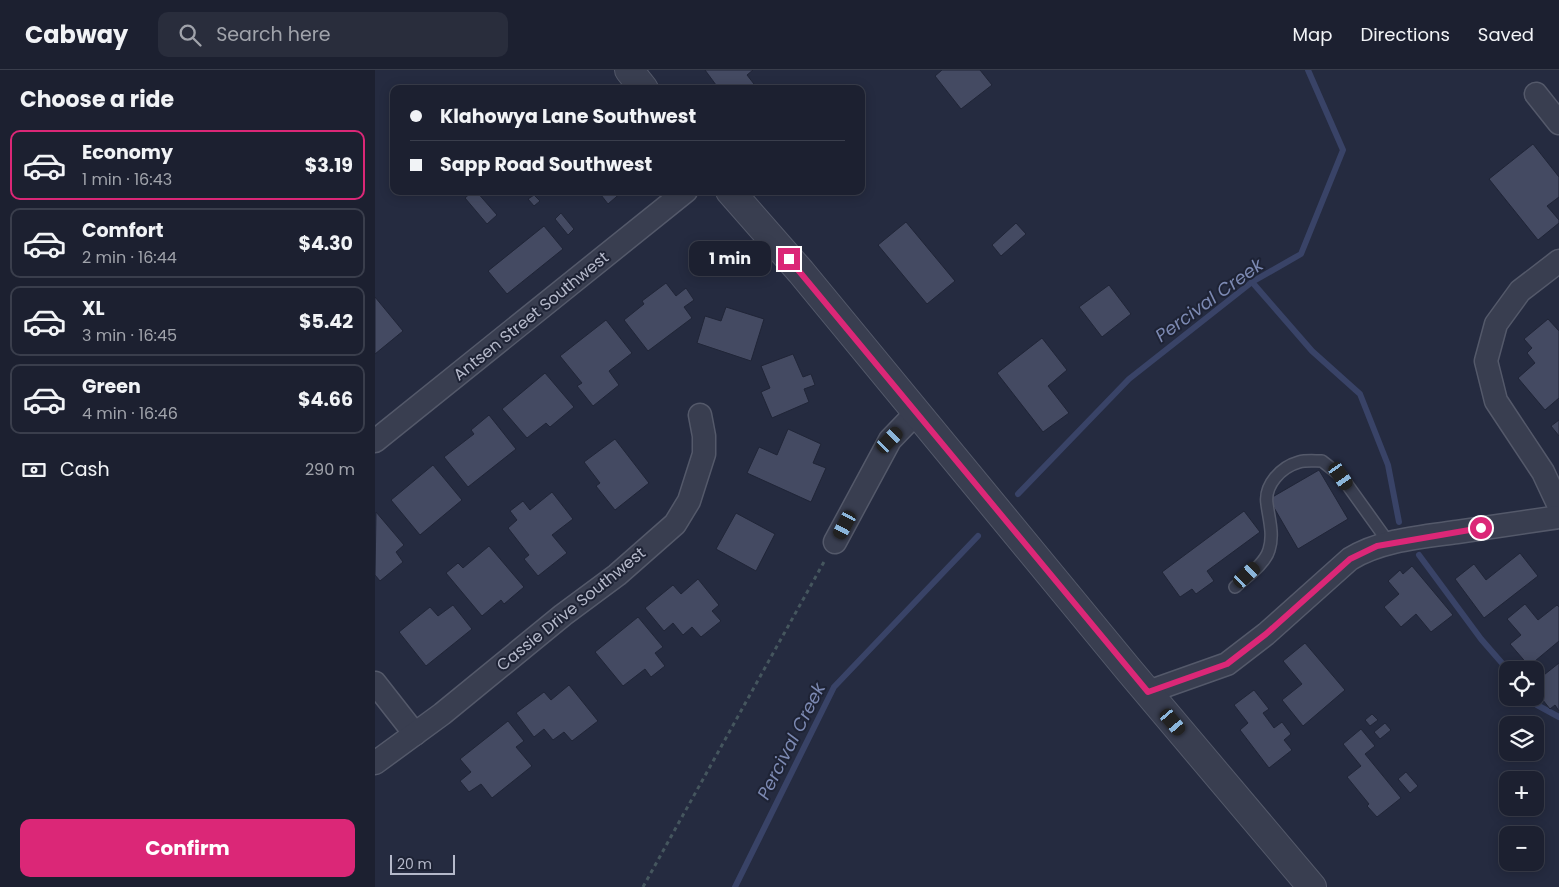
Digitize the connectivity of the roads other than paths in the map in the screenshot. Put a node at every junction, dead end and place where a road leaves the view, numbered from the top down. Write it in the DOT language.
graph roads {
  1 [pos="629,70"];
  2 [pos="641,85"];
  3 [pos="1536,94"];
  4 [pos="1559,123"];
  5 [pos="681,195"];
  6 [pos="734,195"];
  7 [pos="1559,262"];
  8 [pos="917,412"];
  9 [pos="700,415"];
  10 [pos="375,441"];
  11 [pos="1559,506"];
  12 [pos="1559,517"];
  13 [pos="835,542"];
  14 [pos="1389,543"];
  15 [pos="1235,587"];
  16 [pos="375,683"];
  17 [pos="1148,692"];
  18 [pos="415,734"];
  19 [pos="375,763"];
  20 [pos="1312,887"];
  1 -- 2 [label="street"];
  3 -- 4 [label="street"];
  5 -- 10 [label="street, Antsen Street Southwest"];
  6 -- 8 [label="street"];
  7 -- 11 [label="street"];
  8 -- 13 [label="street"];
  8 -- 17 [label="street"];
  9 -- 18 [label="street, Cassie Drive Southwest"];
  12 -- 14 [label="street"];
  14 -- 15 [label="lane"];
  14 -- 17 [label="street"];
  16 -- 18 [label="street"];
  17 -- 20 [label="street"];
  18 -- 19 [label="street, Cassie Drive Southwest"];
}
